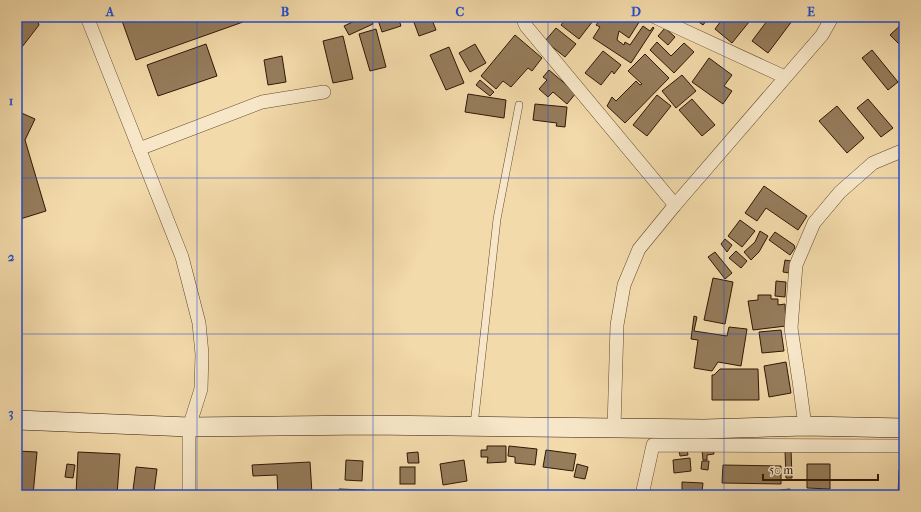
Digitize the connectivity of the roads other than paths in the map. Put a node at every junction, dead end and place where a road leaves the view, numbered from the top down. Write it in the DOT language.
graph roads {
  1 [pos="87,17"];
  2 [pos="522,17"];
  3 [pos="655,17"];
  4 [pos="830,17"];
  5 [pos="785,77"];
  6 [pos="324,92"];
  7 [pos="518,105"];
  8 [pos="139,149"];
  9 [pos="904,150"];
  10 [pos="675,205"];
  11 [pos="17,420"];
  12 [pos="474,426"];
  13 [pos="805,426"];
  14 [pos="189,427"];
  15 [pos="614,428"];
  16 [pos="904,428"];
  17 [pos="904,446"];
  18 [pos="188,495"];
  19 [pos="642,495"];
  1 -- 8 [label="street"];
  2 -- 10 [label="street"];
  3 -- 5 [label="street"];
  4 -- 5 [label="street"];
  5 -- 10 [label="street"];
  6 -- 8 [label="street"];
  7 -- 12 [label="lane"];
  8 -- 14 [label="street"];
  9 -- 13 [label="street"];
  10 -- 15 [label="street"];
  11 -- 14 [label="main road"];
  12 -- 14 [label="main road"];
  12 -- 15 [label="main road"];
  13 -- 15 [label="main road"];
  13 -- 16 [label="main road"];
  14 -- 18 [label="street"];
  17 -- 19 [label="street"];
}
